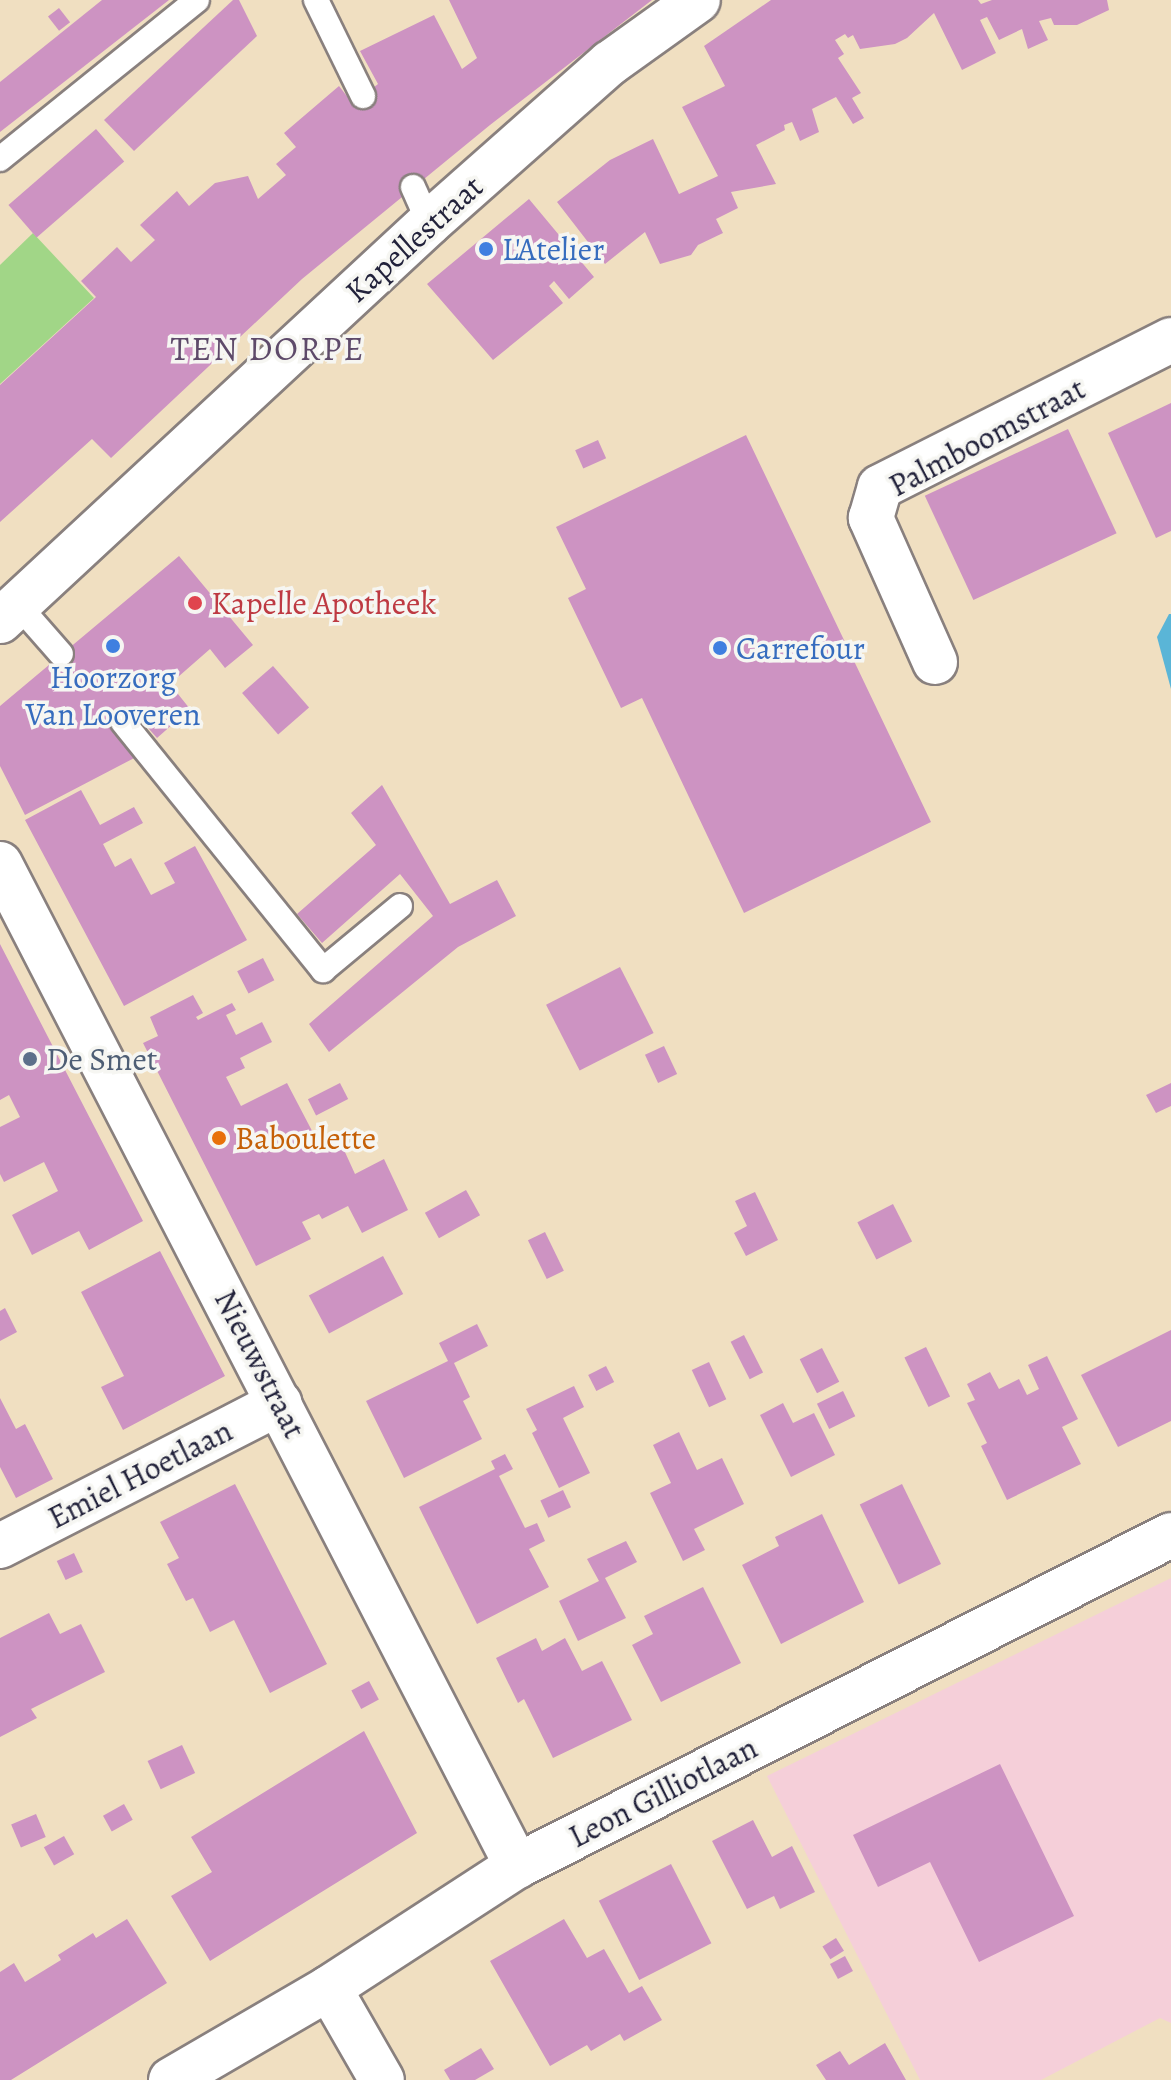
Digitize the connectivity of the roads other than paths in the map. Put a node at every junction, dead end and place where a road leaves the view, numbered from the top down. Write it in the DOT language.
graph roads {
  1 [pos="197,0"];
  2 [pos="316,0"];
  3 [pos="698,0"];
  4 [pos="363,96"];
  5 [pos="0,159"];
  6 [pos="1171,340"];
  7 [pos="9,613"];
  8 [pos="61,654"];
  9 [pos="935,662"];
  10 [pos="123,722"];
  11 [pos="0,864"];
  12 [pos="400,906"];
  13 [pos="280,1403"];
  14 [pos="1171,1535"];
  15 [pos="0,1546"];
  16 [pos="517,1866"];
  17 [pos="329,1988"];
  18 [pos="171,2080"];
  19 [pos="382,2080"];
  1 -- 5 [label="lane"];
  2 -- 4 [label="lane"];
  3 -- 7 [label="street, Kapellestraat"];
  6 -- 9 [label="street, Palmboomstraat"];
  7 -- 8 [label="lane"];
  10 -- 12 [label="lane"];
  11 -- 13 [label="street, Nieuwstraat"];
  13 -- 15 [label="street, Emiel Hoetlaan"];
  13 -- 16 [label="street, Nieuwstraat"];
  14 -- 16 [label="street, Leon Gilliotlaan"];
  16 -- 17 [label="street, Leon Gilliotlaan"];
  17 -- 18 [label="street, Leon Gilliotlaan"];
  17 -- 19 [label="street"];
}
